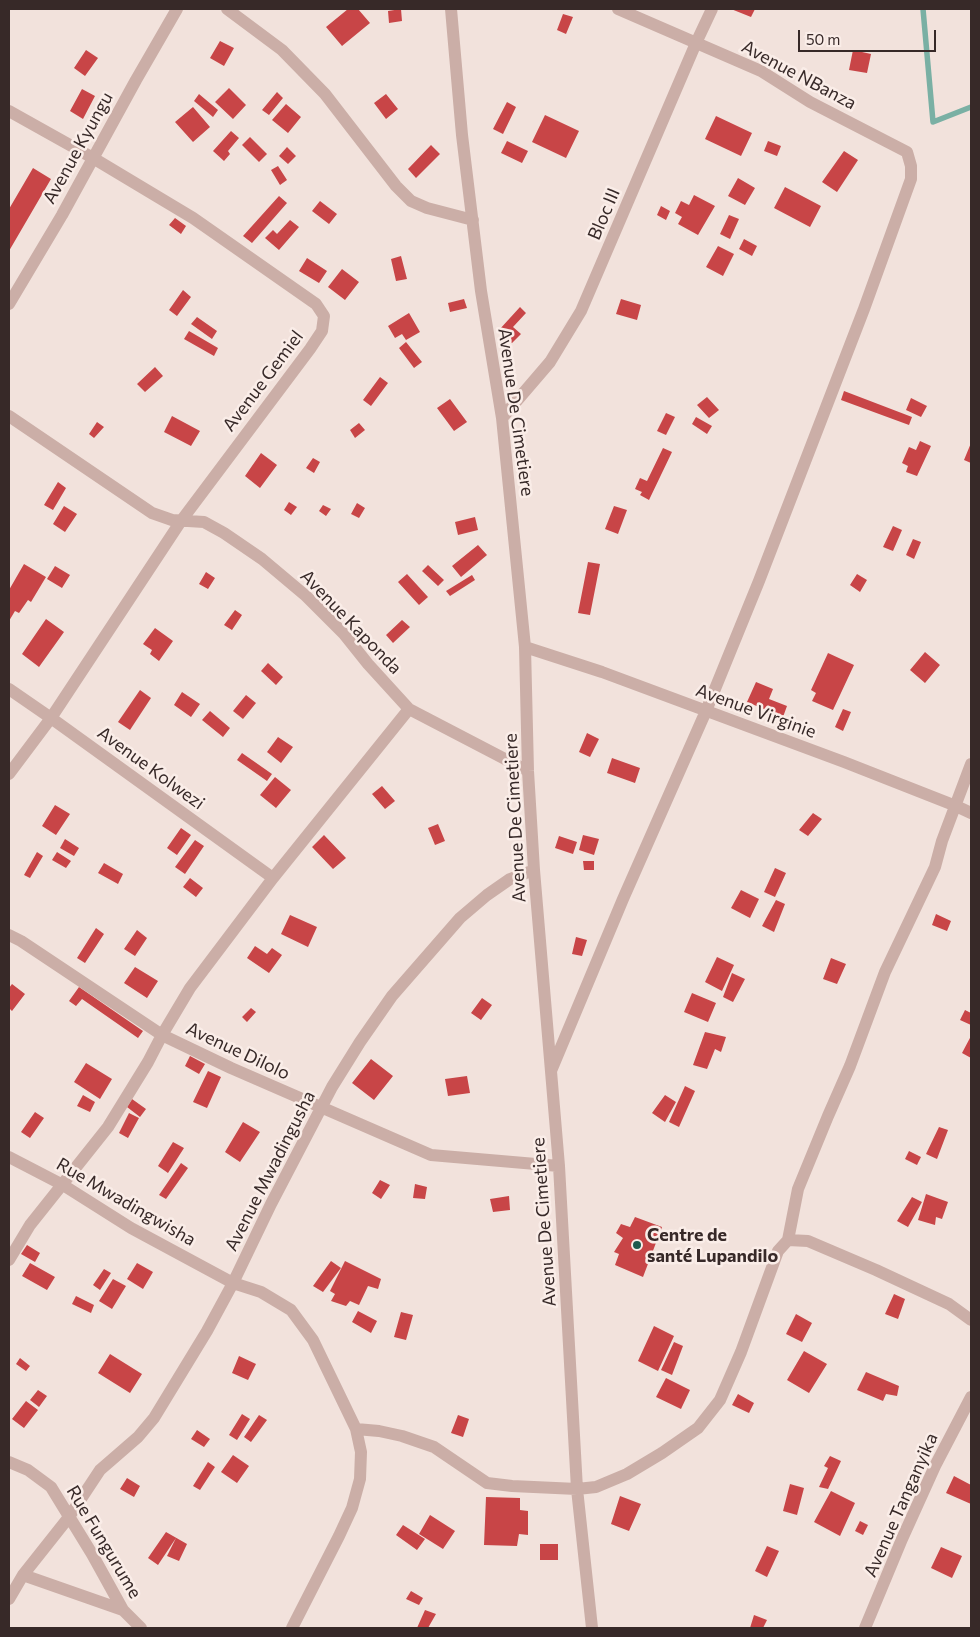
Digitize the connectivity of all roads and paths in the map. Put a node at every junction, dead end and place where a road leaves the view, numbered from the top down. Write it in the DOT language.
graph roads {
  1 [pos="177,9"];
  2 [pos="228,9"];
  3 [pos="450,9"];
  4 [pos="618,9"];
  5 [pos="712,9"];
  6 [pos="696,43"];
  7 [pos="9,111"];
  8 [pos="93,158"];
  9 [pos="473,220"];
  10 [pos="9,304"];
  11 [pos="9,416"];
  12 [pos="502,418"];
  13 [pos="180,521"];
  14 [pos="526,647"];
  15 [pos="9,688"];
  16 [pos="409,709"];
  17 [pos="706,711"];
  18 [pos="51,718"];
  19 [pos="971,764"];
  20 [pos="528,771"];
  21 [pos="9,774"];
  22 [pos="956,806"];
  23 [pos="971,814"];
  24 [pos="534,870"];
  25 [pos="273,878"];
  26 [pos="9,935"];
  27 [pos="162,1035"];
  28 [pos="550,1073"];
  29 [pos="321,1108"];
  30 [pos="9,1157"];
  31 [pos="559,1166"];
  32 [pos="63,1184"];
  33 [pos="788,1240"];
  34 [pos="9,1260"];
  35 [pos="233,1283"];
  36 [pos="971,1320"];
  37 [pos="971,1397"];
  38 [pos="356,1429"];
  39 [pos="9,1462"];
  40 [pos="577,1489"];
  41 [pos="69,1517"];
  42 [pos="24,1575"];
  43 [pos="9,1599"];
  44 [pos="123,1610"];
  45 [pos="141,1628"];
  46 [pos="292,1628"];
  47 [pos="592,1628"];
  48 [pos="865,1628"];
  1 -- 8 [label="street, Avenue Kyungu"];
  2 -- 9 [label="street"];
  3 -- 9 [label="street, Avenue De Cimetiere"];
  4 -- 6 [label="street, Avenue NBanza"];
  5 -- 6 [label="street, Bloc III"];
  6 -- 12 [label="street, Bloc III"];
  6 -- 17 [label="street, Avenue NBanza"];
  7 -- 8 [label="street, Avenue Gemiel"];
  8 -- 10 [label="street, Avenue Kyungu"];
  8 -- 13 [label="street, Avenue Gemiel"];
  9 -- 12 [label="street, Avenue De Cimetiere"];
  11 -- 13 [label="street, Avenue Kaponda"];
  12 -- 14 [label="street, Avenue De Cimetiere"];
  13 -- 16 [label="street, Avenue Kaponda"];
  13 -- 18 [label="street, Avenue Gemiel"];
  14 -- 17 [label="street, Avenue Virginie"];
  14 -- 20 [label="street, Avenue De Cimetiere"];
  15 -- 18 [label="street, Avenue Kolwezi"];
  16 -- 20 [label="street"];
  16 -- 25 [label="street"];
  17 -- 22 [label="street, Avenue Virginie"];
  17 -- 28 [label="street"];
  18 -- 21 [label="street, Avenue Gemiel"];
  18 -- 25 [label="street, Avenue Kolwezi"];
  19 -- 22 [label="street"];
  20 -- 24 [label="street, Avenue De Cimetiere"];
  22 -- 23 [label="street, Avenue Virginie"];
  22 -- 33 [label="street"];
  24 -- 28 [label="street, Avenue De Cimetiere"];
  24 -- 29 [label="street, Avenue Mwadingusha"];
  25 -- 27 [label="street"];
  26 -- 27 [label="street, Avenue Dilolo"];
  27 -- 29 [label="street, Avenue Dilolo"];
  27 -- 32 [label="street"];
  28 -- 31 [label="street, Avenue De Cimetiere"];
  29 -- 31 [label="street, Avenue Dilolo"];
  29 -- 35 [label="street, Avenue Mwadingusha"];
  30 -- 32 [label="street, Rue Mwadingwisha"];
  31 -- 40 [label="street, Avenue De Cimetiere"];
  32 -- 34 [label="street"];
  32 -- 35 [label="street, Rue Mwadingwisha"];
  33 -- 36 [label="street"];
  33 -- 40 [label="street"];
  35 -- 38 [label="street, Rue Mwadingwisha"];
  35 -- 41 [label="street, Avenue Mwadingusha"];
  37 -- 48 [label="street, Avenue Tanganyika"];
  38 -- 40 [label="street"];
  38 -- 46 [label="street, Rue Mwadingwisha"];
  39 -- 41 [label="street, Rue Fungurume"];
  40 -- 47 [label="street, Avenue De Cimetiere"];
  41 -- 42 [label="street, Avenue Mwadingusha"];
  41 -- 44 [label="street, Rue Fungurume"];
  42 -- 43 [label="street, Avenue Mwadingusha"];
  42 -- 44 [label="street"];
  44 -- 45 [label="street, Rue Fungurume"];
}
